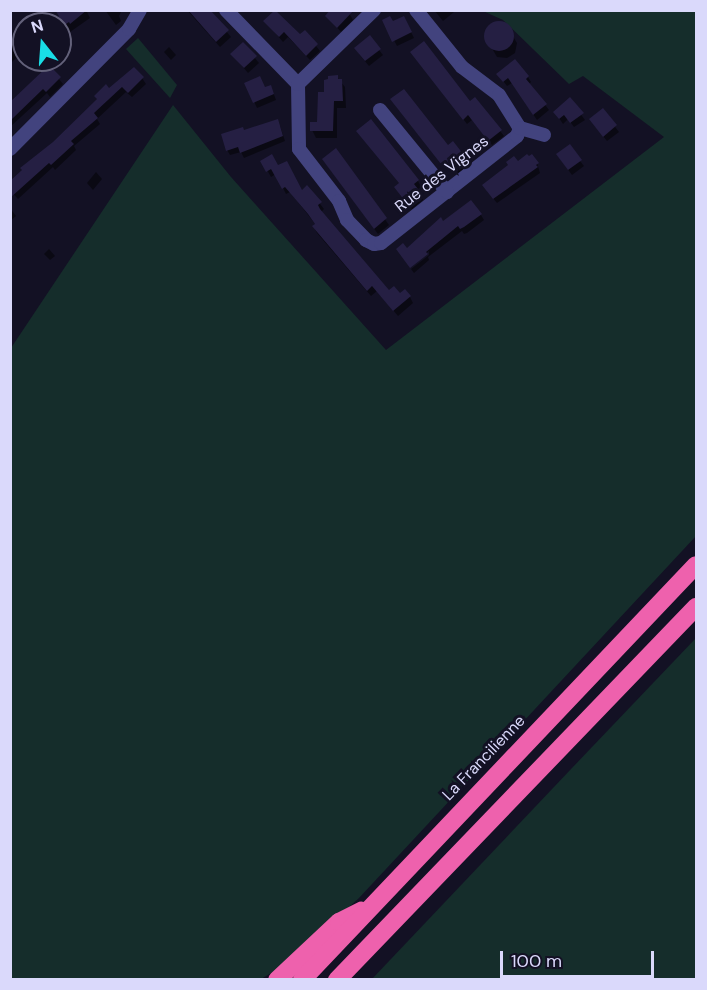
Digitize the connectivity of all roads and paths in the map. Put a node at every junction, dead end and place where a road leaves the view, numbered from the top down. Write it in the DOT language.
graph roads {
  1 [pos="140,10"];
  2 [pos="226,10"];
  3 [pos="375,10"];
  4 [pos="416,10"];
  5 [pos="298,84"];
  6 [pos="380,110"];
  7 [pos="520,128"];
  8 [pos="544,135"];
  9 [pos="10,150"];
  10 [pos="447,192"];
  11 [pos="696,565"];
  12 [pos="696,607"];
  13 [pos="368,908"];
  14 [pos="344,976"];
  15 [pos="277,980"];
  16 [pos="302,980"];
  1 -- 9 [label="street"];
  2 -- 5 [label="street"];
  3 -- 5 [label="street"];
  4 -- 7 [label="street"];
  5 -- 10 [label="street, Rue des Vignes"];
  6 -- 10 [label="street"];
  7 -- 8 [label="street"];
  7 -- 10 [label="street, Rue des Vignes"];
  11 -- 13 [label="highway, La Francilienne"];
  12 -- 14 [label="highway"];
  13 -- 15 [label="highway"];
  13 -- 16 [label="highway, La Francilienne"];
}
